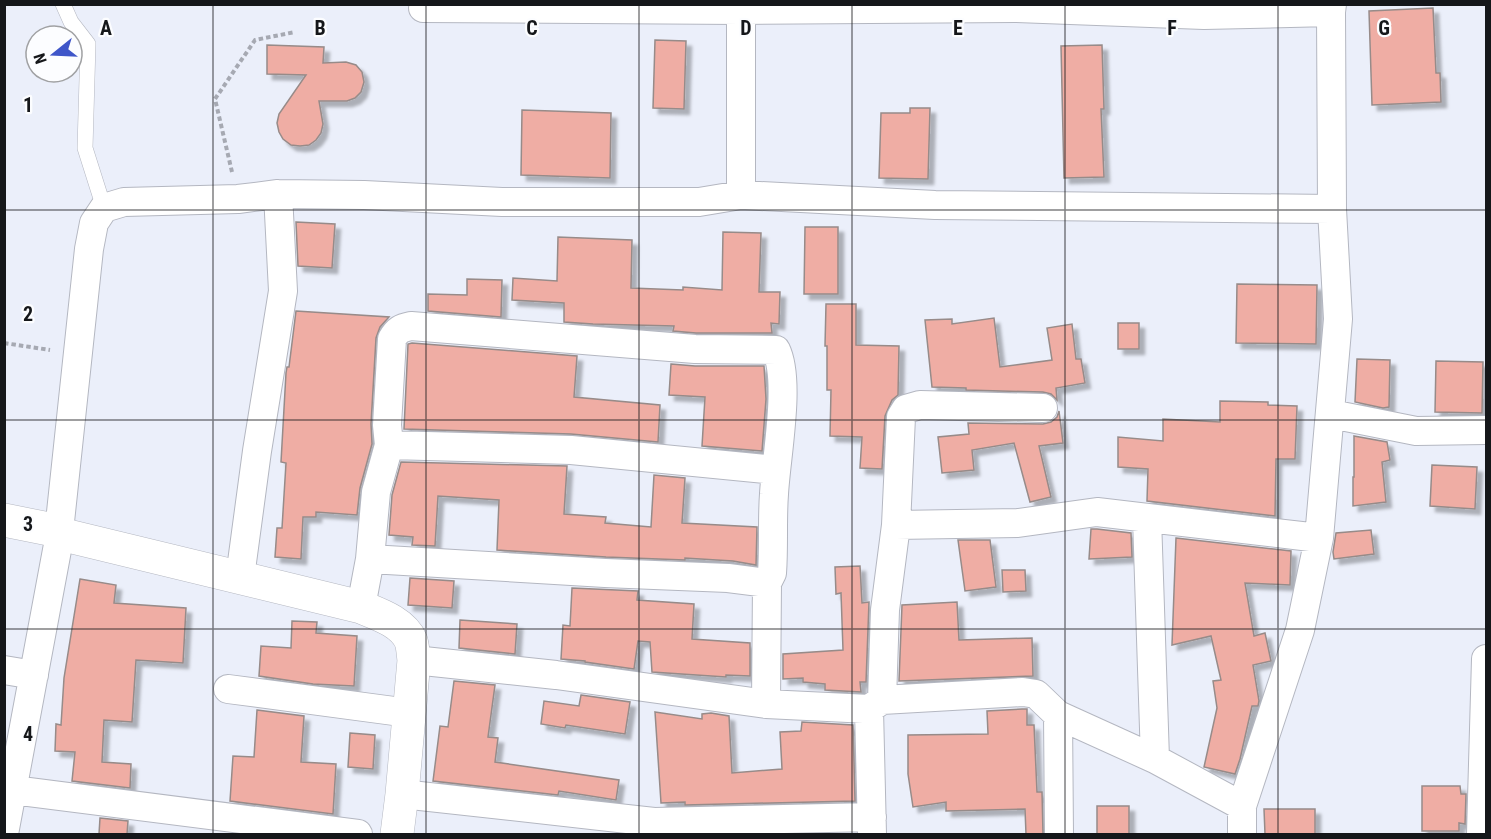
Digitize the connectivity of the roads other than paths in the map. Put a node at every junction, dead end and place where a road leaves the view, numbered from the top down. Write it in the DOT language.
graph roads {
  1 [pos="63,4"];
  2 [pos="423,8"];
  3 [pos="1332,8"];
  4 [pos="741,10"];
  5 [pos="278,194"];
  6 [pos="741,195"];
  7 [pos="105,208"];
  8 [pos="1332,209"];
  9 [pos="1043,408"];
  10 [pos="1331,414"];
  11 [pos="1486,430"];
  12 [pos="388,445"];
  13 [pos="776,470"];
  14 [pos="1147,518"];
  15 [pos="4,520"];
  16 [pos="896,525"];
  17 [pos="59,533"];
  18 [pos="1320,538"];
  19 [pos="370,559"];
  20 [pos="240,578"];
  21 [pos="767,583"];
  22 [pos="361,607"];
  23 [pos="1486,659"];
  24 [pos="414,660"];
  25 [pos="4,670"];
  26 [pos="34,675"];
  27 [pos="228,689"];
  28 [pos="766,704"];
  29 [pos="875,704"];
  30 [pos="409,713"];
  31 [pos="1058,715"];
  32 [pos="1155,759"];
  33 [pos="13,790"];
  34 [pos="402,794"];
  35 [pos="1242,806"];
  36 [pos="872,826"];
  37 [pos="4,834"];
  38 [pos="358,834"];
  39 [pos="397,834"];
  40 [pos="1059,834"];
  41 [pos="1242,834"];
  42 [pos="1481,834"];
  1 -- 7 [label="lane"];
  2 -- 4 [label="street"];
  3 -- 4 [label="street"];
  3 -- 8 [label="street"];
  4 -- 6 [label="street"];
  5 -- 6 [label="street"];
  5 -- 7 [label="street"];
  5 -- 20 [label="street"];
  6 -- 8 [label="street"];
  7 -- 17 [label="street"];
  8 -- 10 [label="street"];
  9 -- 16 [label="street"];
  10 -- 11 [label="street"];
  10 -- 18 [label="street"];
  12 -- 13 [label="street"];
  12 -- 13 [label="street"];
  12 -- 19 [label="street"];
  13 -- 21 [label="street"];
  14 -- 16 [label="street"];
  14 -- 18 [label="street"];
  14 -- 32 [label="street"];
  15 -- 17 [label="main road"];
  16 -- 29 [label="street"];
  17 -- 20 [label="main road"];
  17 -- 26 [label="street"];
  18 -- 35 [label="street"];
  19 -- 21 [label="street"];
  19 -- 22 [label="street"];
  20 -- 22 [label="main road"];
  21 -- 28 [label="street"];
  22 -- 24 [label="main road"];
  23 -- 42 [label="street"];
  24 -- 28 [label="street"];
  24 -- 30 [label="main road"];
  25 -- 26 [label="street"];
  26 -- 33 [label="street"];
  27 -- 30 [label="street"];
  28 -- 29 [label="street"];
  29 -- 31 [label="street"];
  29 -- 36 [label="street"];
  30 -- 34 [label="main road"];
  31 -- 32 [label="street"];
  31 -- 40 [label="street"];
  32 -- 35 [label="street"];
  33 -- 37 [label="street"];
  33 -- 38 [label="street"];
  34 -- 36 [label="street"];
  34 -- 39 [label="main road"];
  35 -- 41 [label="street"];
}
